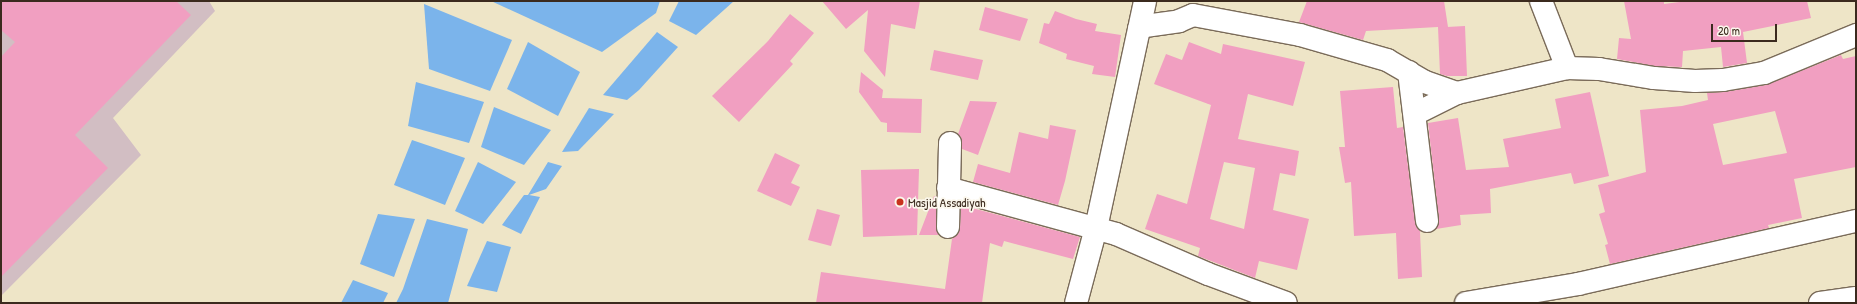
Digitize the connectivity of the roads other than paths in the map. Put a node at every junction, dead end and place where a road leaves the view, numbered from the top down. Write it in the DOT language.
graph roads {
  1 [pos="1144,1"];
  2 [pos="1541,1"];
  3 [pos="1190,12"];
  4 [pos="1142,27"];
  5 [pos="1856,35"];
  6 [pos="1567,68"];
  7 [pos="1410,72"];
  8 [pos="1457,93"];
  9 [pos="1415,114"];
  10 [pos="950,143"];
  11 [pos="948,188"];
  12 [pos="1428,221"];
  13 [pos="1856,221"];
  14 [pos="948,227"];
  15 [pos="1104,230"];
  16 [pos="1856,298"];
  17 [pos="1076,303"];
  18 [pos="1286,303"];
  19 [pos="1466,303"];
  20 [pos="1820,303"];
  1 -- 4 [label="street"];
  2 -- 6 [label="street"];
  3 -- 4 [label="street"];
  3 -- 7 [label="street"];
  4 -- 15 [label="street"];
  5 -- 6 [label="street"];
  6 -- 8 [label="street"];
  7 -- 8 [label="street"];
  7 -- 9 [label="street"];
  8 -- 9 [label="street"];
  9 -- 12 [label="street"];
  10 -- 11 [label="street"];
  11 -- 14 [label="street"];
  11 -- 15 [label="street"];
  13 -- 19 [label="street"];
  15 -- 17 [label="street"];
  15 -- 18 [label="street"];
  16 -- 20 [label="street"];
}
